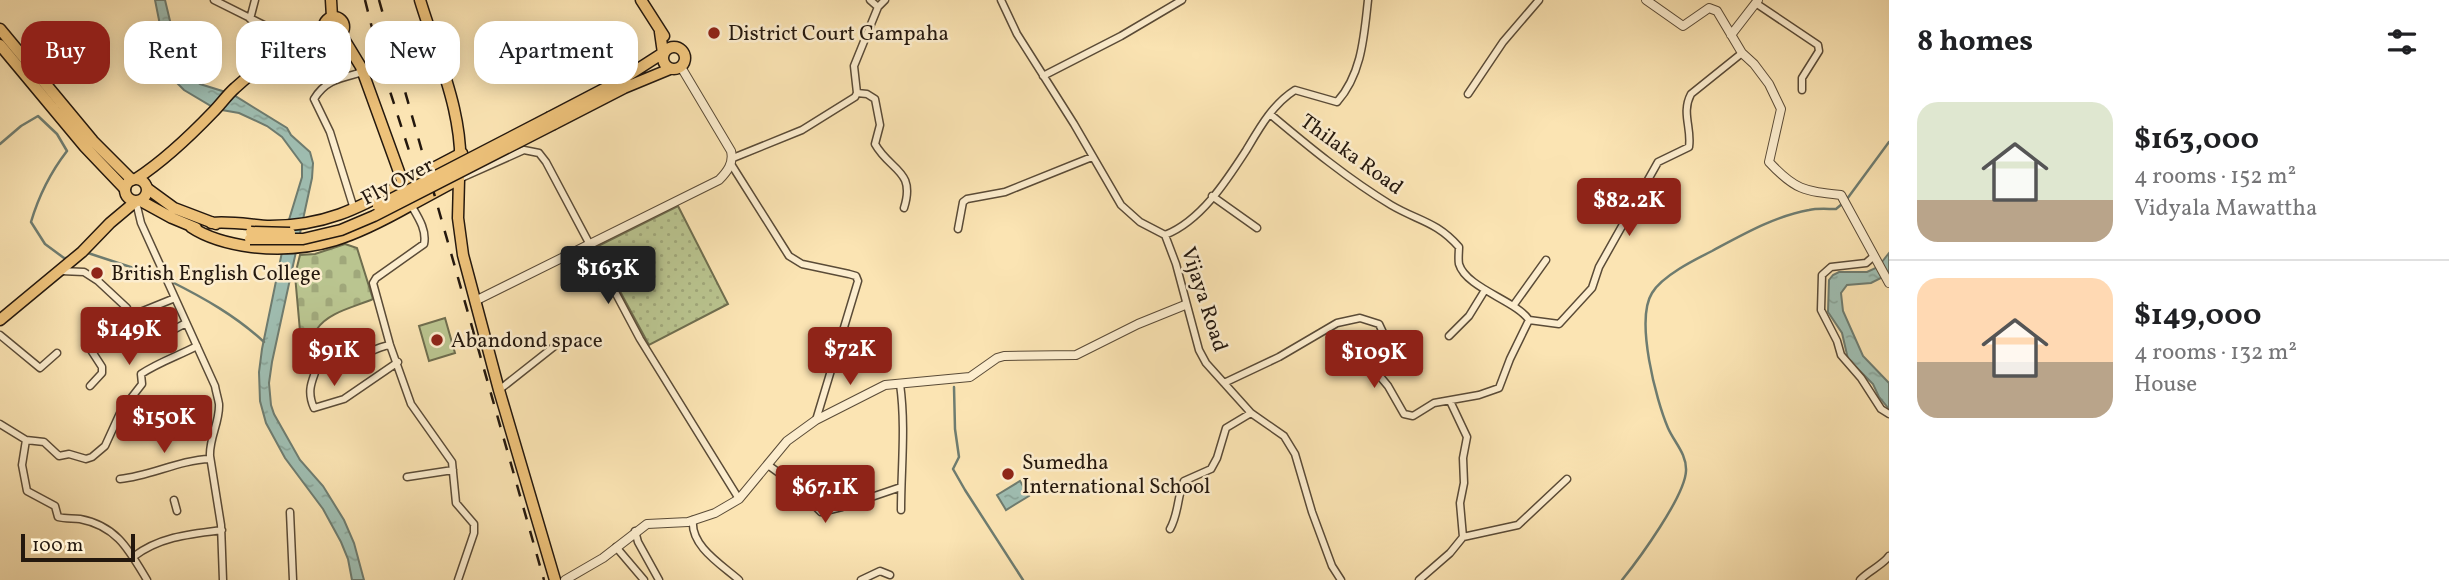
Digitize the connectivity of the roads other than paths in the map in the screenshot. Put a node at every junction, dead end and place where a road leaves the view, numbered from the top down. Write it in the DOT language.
graph roads {
  1 [pos="214,0"];
  2 [pos="255,0"];
  3 [pos="331,0"];
  4 [pos="420,0"];
  5 [pos="641,0"];
  6 [pos="870,0"];
  7 [pos="885,0"];
  8 [pos="1001,0"];
  9 [pos="1182,0"];
  10 [pos="1368,0"];
  11 [pos="1539,0"];
  12 [pos="1646,0"];
  13 [pos="1757,2"];
  14 [pos="878,7"];
  15 [pos="332,17"];
  16 [pos="250,19"];
  17 [pos="254,21"];
  18 [pos="327,21"];
  19 [pos="343,21"];
  20 [pos="0,29"];
  21 [pos="660,32"];
  22 [pos="1731,34"];
  23 [pos="0,45"];
  24 [pos="676,46"];
  25 [pos="351,49"];
  26 [pos="663,53"];
  27 [pos="1742,53"];
  28 [pos="675,68"];
  29 [pos="363,72"];
  30 [pos="1043,76"];
  31 [pos="239,84"];
  32 [pos="1802,90"];
  33 [pos="857,93"];
  34 [pos="1468,94"];
  35 [pos="574,110"];
  36 [pos="1270,114"];
  37 [pos="462,153"];
  38 [pos="1092,157"];
  39 [pos="164,160"];
  40 [pos="732,161"];
  41 [pos="459,180"];
  42 [pos="402,184"];
  43 [pos="148,189"];
  44 [pos="133,192"];
  45 [pos="1212,196"];
  46 [pos="411,205"];
  47 [pos="904,208"];
  48 [pos="354,210"];
  49 [pos="211,223"];
  50 [pos="191,227"];
  51 [pos="1257,228"];
  52 [pos="958,229"];
  53 [pos="250,235"];
  54 [pos="1166,235"];
  55 [pos="591,244"];
  56 [pos="1874,256"];
  57 [pos="1546,260"];
  58 [pos="62,270"];
  59 [pos="1889,282"];
  60 [pos="1485,290"];
  61 [pos="175,298"];
  62 [pos="475,301"];
  63 [pos="1185,305"];
  64 [pos="1513,306"];
  65 [pos="143,311"];
  66 [pos="0,320"];
  67 [pos="1529,320"];
  68 [pos="186,323"];
  69 [pos="317,334"];
  70 [pos="0,335"];
  71 [pos="1449,336"];
  72 [pos="156,339"];
  73 [pos="390,345"];
  74 [pos="556,345"];
  75 [pos="197,346"];
  76 [pos="57,353"];
  77 [pos="318,361"];
  78 [pos="398,362"];
  79 [pos="1224,383"];
  80 [pos="900,384"];
  81 [pos="90,386"];
  82 [pos="499,390"];
  83 [pos="1450,401"];
  84 [pos="1251,413"];
  85 [pos="1889,414"];
  86 [pos="816,420"];
  87 [pos="0,424"];
  88 [pos="26,440"];
  89 [pos="210,459"];
  90 [pos="768,465"];
  91 [pos="453,470"];
  92 [pos="407,477"];
  93 [pos="120,479"];
  94 [pos="1567,479"];
  95 [pos="901,487"];
  96 [pos="739,499"];
  97 [pos="174,500"];
  98 [pos="901,510"];
  99 [pos="177,511"];
  100 [pos="290,512"];
  101 [pos="693,520"];
  102 [pos="1170,529"];
  103 [pos="222,530"];
  104 [pos="635,531"];
  105 [pos="1463,537"];
  106 [pos="616,547"];
  107 [pos="1889,556"];
  108 [pos="133,558"];
  109 [pos="890,575"];
  110 [pos="147,580"];
  111 [pos="223,580"];
  112 [pos="293,580"];
  113 [pos="458,580"];
  114 [pos="555,580"];
  115 [pos="565,580"];
  116 [pos="644,580"];
  117 [pos="659,580"];
  118 [pos="739,580"];
  119 [pos="861,580"];
  120 [pos="1341,580"];
  121 [pos="1419,580"];
  122 [pos="1860,580"];
  1 -- 16 [label="street"];
  2 -- 16 [label="street"];
  3 -- 15 [label="main road"];
  4 -- 37 [label="main road"];
  5 -- 21 [label="main road"];
  6 -- 14 [label="street"];
  7 -- 14 [label="street"];
  8 -- 30 [label="street, Vijaya Road"];
  9 -- 30 [label="street"];
  10 -- 36 [label="street"];
  11 -- 34 [label="street"];
  12 -- 22 [label="street"];
  13 -- 22 [label="street"];
  13 -- 32 [label="street"];
  14 -- 33 [label="street"];
  15 -- 18 [label="main road"];
  15 -- 19 [label="main road"];
  16 -- 17 [label="street"];
  20 -- 44 [label="main road"];
  21 -- 24 [label="main road"];
  21 -- 26 [label="main road"];
  22 -- 27 [label="street"];
  23 -- 44 [label="main road"];
  24 -- 26 [label="main road"];
  24 -- 28 [label="main road"];
  25 -- 29 [label="main road"];
  26 -- 28 [label="main road"];
  26 -- 35 [label="main road"];
  27 -- 56 [label="street"];
  27 -- 67 [label="street"];
  28 -- 35 [label="main road"];
  28 -- 40 [label="street"];
  29 -- 42 [label="main road"];
  29 -- 48 [label="street"];
  30 -- 38 [label="street, Vijaya Road"];
  31 -- 39 [label="main road"];
  33 -- 40 [label="street"];
  33 -- 47 [label="street"];
  35 -- 53 [label="main road, Fly Over, bridge"];
  36 -- 45 [label="street, Thilaka Road"];
  36 -- 60 [label="street, Thilaka Road"];
  37 -- 41 [label="main road"];
  37 -- 42 [label="main road"];
  38 -- 52 [label="street"];
  38 -- 54 [label="street, Vijaya Road"];
  39 -- 43 [label="main road"];
  39 -- 44 [label="main road"];
  40 -- 55 [label="street"];
  40 -- 86 [label="street"];
  41 -- 46 [label="main road"];
  41 -- 55 [label="street"];
  41 -- 62 [label="main road"];
  42 -- 46 [label="main road"];
  42 -- 48 [label="main road"];
  43 -- 44 [label="main road"];
  43 -- 49 [label="main road"];
  44 -- 50 [label="main road"];
  44 -- 58 [label="main road"];
  44 -- 61 [label="street"];
  45 -- 51 [label="street"];
  45 -- 54 [label="street, Thilaka Road"];
  46 -- 50 [label="main road"];
  46 -- 73 [label="street"];
  48 -- 49 [label="main road"];
  49 -- 53 [label="main road"];
  50 -- 53 [label="main road"];
  54 -- 63 [label="street, Vijaya Road"];
  55 -- 62 [label="street"];
  55 -- 96 [label="street"];
  56 -- 59 [label="street"];
  56 -- 85 [label="street"];
  57 -- 64 [label="street"];
  58 -- 66 [label="main road"];
  58 -- 81 [label="street"];
  60 -- 64 [label="street, Thilaka Road"];
  60 -- 71 [label="street"];
  61 -- 65 [label="street"];
  61 -- 68 [label="street"];
  62 -- 82 [label="main road"];
  63 -- 79 [label="street, Vijaya Road"];
  63 -- 80 [label="street"];
  64 -- 67 [label="street, Thilaka Road"];
  67 -- 83 [label="street"];
  68 -- 72 [label="street"];
  68 -- 75 [label="street"];
  69 -- 77 [label="street"];
  70 -- 76 [label="street"];
  73 -- 77 [label="street"];
  73 -- 78 [label="street"];
  74 -- 82 [label="street"];
  75 -- 88 [label="street"];
  75 -- 89 [label="street"];
  77 -- 78 [label="street"];
  78 -- 91 [label="street"];
  79 -- 83 [label="street"];
  79 -- 84 [label="street, Vijaya Road"];
  80 -- 86 [label="street"];
  80 -- 95 [label="street"];
  82 -- 114 [label="main road"];
  83 -- 105 [label="street"];
  84 -- 102 [label="street"];
  84 -- 120 [label="street, Vijaya Road"];
  86 -- 90 [label="street"];
  87 -- 88 [label="street"];
  88 -- 108 [label="street"];
  89 -- 93 [label="street"];
  89 -- 103 [label="street"];
  90 -- 95 [label="street"];
  90 -- 96 [label="street"];
  91 -- 92 [label="street"];
  91 -- 113 [label="street"];
  94 -- 105 [label="street"];
  95 -- 98 [label="street"];
  96 -- 101 [label="street"];
  97 -- 99 [label="street"];
  100 -- 112 [label="street"];
  101 -- 104 [label="street"];
  101 -- 118 [label="street"];
  103 -- 108 [label="street"];
  103 -- 111 [label="street"];
  104 -- 106 [label="street"];
  104 -- 117 [label="street"];
  105 -- 121 [label="street"];
  106 -- 115 [label="street"];
  106 -- 116 [label="street"];
  107 -- 122 [label="street"];
  108 -- 110 [label="street"];
  109 -- 119 [label="street"];
}
